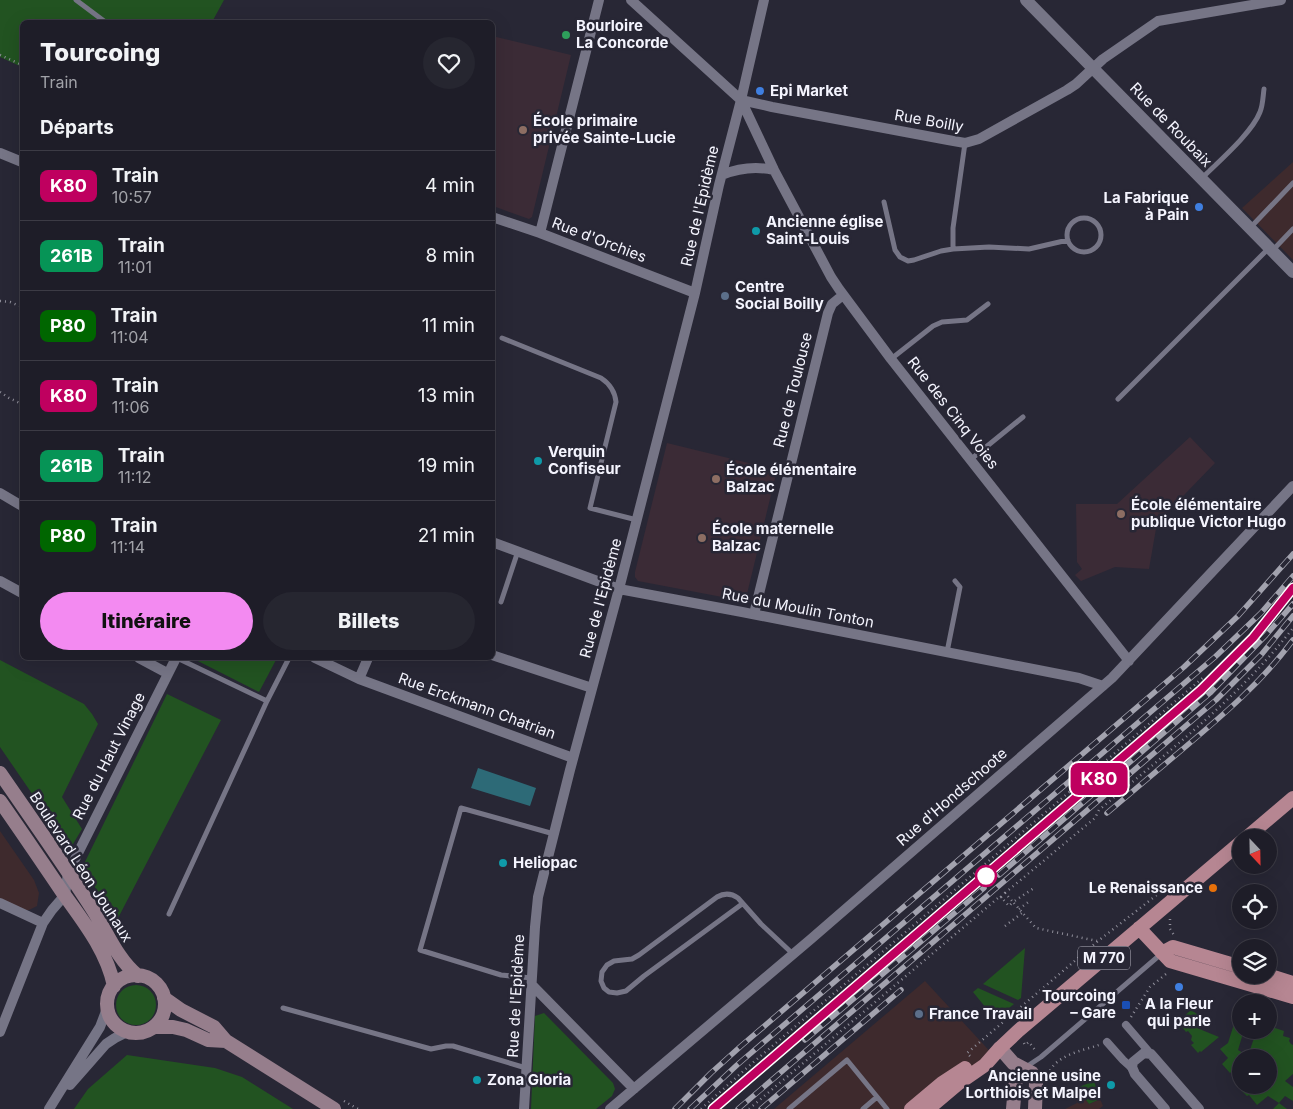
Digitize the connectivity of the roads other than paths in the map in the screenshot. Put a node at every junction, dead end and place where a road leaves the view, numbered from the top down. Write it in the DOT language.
graph roads {
  1 [pos="76,0"];
  2 [pos="599,0"];
  3 [pos="631,0"];
  4 [pos="764,0"];
  5 [pos="1026,0"];
  6 [pos="1281,0"];
  7 [pos="103,20"];
  8 [pos="1093,68"];
  9 [pos="1264,89"];
  10 [pos="741,100"];
  11 [pos="965,143"];
  12 [pos="0,153"];
  13 [pos="20,161"];
  14 [pos="774,170"];
  15 [pos="722,175"];
  16 [pos="1201,178"];
  17 [pos="1293,183"];
  18 [pos="884,202"];
  19 [pos="495,218"];
  20 [pos="1249,228"];
  21 [pos="1293,229"];
  22 [pos="540,233"];
  23 [pos="1068,240"];
  24 [pos="953,249"];
  25 [pos="1270,250"];
  26 [pos="1293,272"];
  27 [pos="695,292"];
  28 [pos="843,295"];
  29 [pos="988,304"];
  30 [pos="502,338"];
  31 [pos="891,359"];
  32 [pos="1118,399"];
  33 [pos="1023,417"];
  34 [pos="970,460"];
  35 [pos="1293,486"];
  36 [pos="0,494"];
  37 [pos="20,505"];
  38 [pos="637,520"];
  39 [pos="495,543"];
  40 [pos="518,552"];
  41 [pos="0,581"];
  42 [pos="955,581"];
  43 [pos="620,589"];
  44 [pos="20,592"];
  45 [pos="501,602"];
  46 [pos="754,614"];
  47 [pos="947,652"];
  48 [pos="495,656"];
  49 [pos="142,660"];
  50 [pos="175,660"];
  51 [pos="180,660"];
  52 [pos="288,660"];
  53 [pos="319,660"];
  54 [pos="367,660"];
  55 [pos="1129,661"];
  56 [pos="167,674"];
  57 [pos="359,678"];
  58 [pos="1103,686"];
  59 [pos="592,688"];
  60 [pos="267,701"];
  61 [pos="573,758"];
  62 [pos="0,772"];
  63 [pos="1293,798"];
  64 [pos="0,801"];
  65 [pos="1257,829"];
  66 [pos="554,834"];
  67 [pos="1232,850"];
  68 [pos="68,873"];
  69 [pos="65,896"];
  70 [pos="0,903"];
  71 [pos="742,904"];
  72 [pos="169,914"];
  73 [pos="43,923"];
  74 [pos="1139,928"];
  75 [pos="1162,953"];
  76 [pos="793,955"];
  77 [pos="1232,964"];
  78 [pos="138,976"];
  79 [pos="1277,978"];
  80 [pos="532,982"];
  81 [pos="1293,983"];
  82 [pos="114,986"];
  83 [pos="1293,996"];
  84 [pos="164,998"];
  85 [pos="108,1006"];
  86 [pos="283,1008"];
  87 [pos="1126,1026"];
  88 [pos="154,1027"];
  89 [pos="0,1032"];
  90 [pos="128,1032"];
  91 [pos="226,1041"];
  92 [pos="1107,1042"];
  93 [pos="1000,1048"];
  94 [pos="1150,1053"];
  95 [pos="527,1068"];
  96 [pos="1023,1069"];
  97 [pos="1133,1069"];
  98 [pos="634,1089"];
  99 [pos="877,1097"];
  100 [pos="50,1109"];
  101 [pos="334,1109"];
  102 [pos="524,1109"];
  103 [pos="610,1109"];
  104 [pos="789,1109"];
  105 [pos="863,1109"];
  106 [pos="887,1109"];
  107 [pos="911,1109"];
  108 [pos="928,1109"];
  109 [pos="1013,1109"];
  110 [pos="1036,1109"];
  111 [pos="1165,1109"];
  112 [pos="1199,1109"];
  1 -- 7 [label="lane"];
  2 -- 22 [label="street"];
  3 -- 10 [label="street, Rue des Cinq Voies"];
  4 -- 10 [label="street, Rue de l'Epidème"];
  5 -- 8 [label="street, Rue de Roubaix"];
  6 -- 8 [label="street, Rue Boilly"];
  8 -- 11 [label="street, Rue Boilly"];
  8 -- 16 [label="street, Rue de Roubaix"];
  9 -- 16 [label="lane"];
  10 -- 11 [label="street, Rue Boilly"];
  10 -- 14 [label="street, Rue des Cinq Voies"];
  10 -- 15 [label="street, Rue de l'Epidème"];
  11 -- 24 [label="lane"];
  12 -- 13 [label="street"];
  14 -- 15 [label="street"];
  14 -- 28 [label="street, Rue des Cinq Voies"];
  15 -- 27 [label="street, Rue de l'Epidème"];
  16 -- 20 [label="street, Rue de Roubaix"];
  17 -- 20 [label="lane"];
  18 -- 24 [label="lane"];
  19 -- 22 [label="street, Rue d'Orchies"];
  20 -- 25 [label="street, Rue de Roubaix"];
  21 -- 25 [label="lane"];
  22 -- 27 [label="street, Rue d'Orchies"];
  23 -- 23 [label="lane"];
  23 -- 24 [label="lane"];
  25 -- 26 [label="street, Rue de Roubaix"];
  25 -- 32 [label="lane"];
  27 -- 38 [label="street, Rue de l'Epidème"];
  28 -- 31 [label="street, Rue des Cinq Voies"];
  28 -- 46 [label="street, Rue de Toulouse"];
  29 -- 31 [label="lane"];
  30 -- 38 [label="lane"];
  31 -- 34 [label="street, Rue des Cinq Voies"];
  33 -- 34 [label="lane"];
  34 -- 55 [label="street, Rue des Cinq Voies"];
  35 -- 55 [label="street, Rue d'Hondschoote"];
  36 -- 37 [label="street"];
  38 -- 43 [label="street, Rue de l'Epidème"];
  39 -- 40 [label="street, Rue du Moulin Tonton"];
  40 -- 43 [label="street, Rue du Moulin Tonton"];
  40 -- 45 [label="lane"];
  41 -- 44 [label="street"];
  42 -- 47 [label="lane"];
  43 -- 46 [label="street, Rue du Moulin Tonton"];
  43 -- 59 [label="street, Rue de l'Epidème"];
  46 -- 47 [label="street, Rue du Moulin Tonton"];
  47 -- 58 [label="street, Rue du Moulin Tonton"];
  48 -- 59 [label="street"];
  49 -- 56 [label="street"];
  50 -- 56 [label="street, Rue du Haut Vinage"];
  51 -- 60 [label="lane"];
  52 -- 60 [label="lane"];
  53 -- 57 [label="street, Rue Erckmann Chatrian"];
  54 -- 57 [label="street"];
  55 -- 58 [label="street, Rue d'Hondschoote"];
  56 -- 68 [label="street, Rue du Haut Vinage"];
  57 -- 61 [label="street, Rue Erckmann Chatrian"];
  58 -- 76 [label="street, Rue d'Hondschoote"];
  59 -- 61 [label="street, Rue de l'Epidème"];
  60 -- 72 [label="lane"];
  61 -- 66 [label="street, Rue de l'Epidème"];
  62 -- 68 [label="main road, Boulevard Léon Jouhaux"];
  63 -- 65 [label="main road"];
  64 -- 69 [label="main road, Boulevard Léon Jouhaux"];
  66 -- 80 [label="street, Rue de l'Epidème"];
  66 -- 80 [label="lane"];
  67 -- 74 [label="main road, M 770"];
  68 -- 69 [label="street, Rue du Haut Vinage"];
  68 -- 78 [label="main road, Boulevard Léon Jouhaux"];
  69 -- 73 [label="street"];
  69 -- 82 [label="main road, Boulevard Léon Jouhaux"];
  70 -- 73 [label="street"];
  71 -- 71 [label="lane"];
  71 -- 76 [label="lane"];
  73 -- 89 [label="street"];
  74 -- 75 [label="main road"];
  74 -- 93 [label="main road, M 770"];
  75 -- 77 [label="main road"];
  75 -- 83 [label="main road"];
  75 -- 96 [label="lane"];
  76 -- 98 [label="street, Rue d'Hondschoote"];
  78 -- 82 [label="main road"];
  78 -- 84 [label="main road"];
  79 -- 81 [label="main road"];
  80 -- 95 [label="street, Rue de l'Epidème"];
  80 -- 98 [label="street"];
  82 -- 85 [label="main road"];
  84 -- 88 [label="main road"];
  84 -- 91 [label="main road"];
  85 -- 90 [label="main road"];
  85 -- 100 [label="street"];
  86 -- 95 [label="lane"];
  87 -- 94 [label="street"];
  88 -- 90 [label="main road"];
  88 -- 91 [label="main road"];
  90 -- 100 [label="street"];
  91 -- 101 [label="main road"];
  92 -- 97 [label="street"];
  93 -- 96 [label="main road"];
  93 -- 107 [label="main road, M 770"];
  93 -- 108 [label="main road, M 770"];
  94 -- 97 [label="street"];
  94 -- 112 [label="street"];
  95 -- 102 [label="street, Rue de l'Epidème"];
  96 -- 109 [label="main road"];
  96 -- 110 [label="main road"];
  97 -- 111 [label="street"];
  98 -- 103 [label="street, Rue d'Hondschoote"];
  99 -- 104 [label="lane"];
  99 -- 105 [label="lane"];
  99 -- 106 [label="lane"];
}
